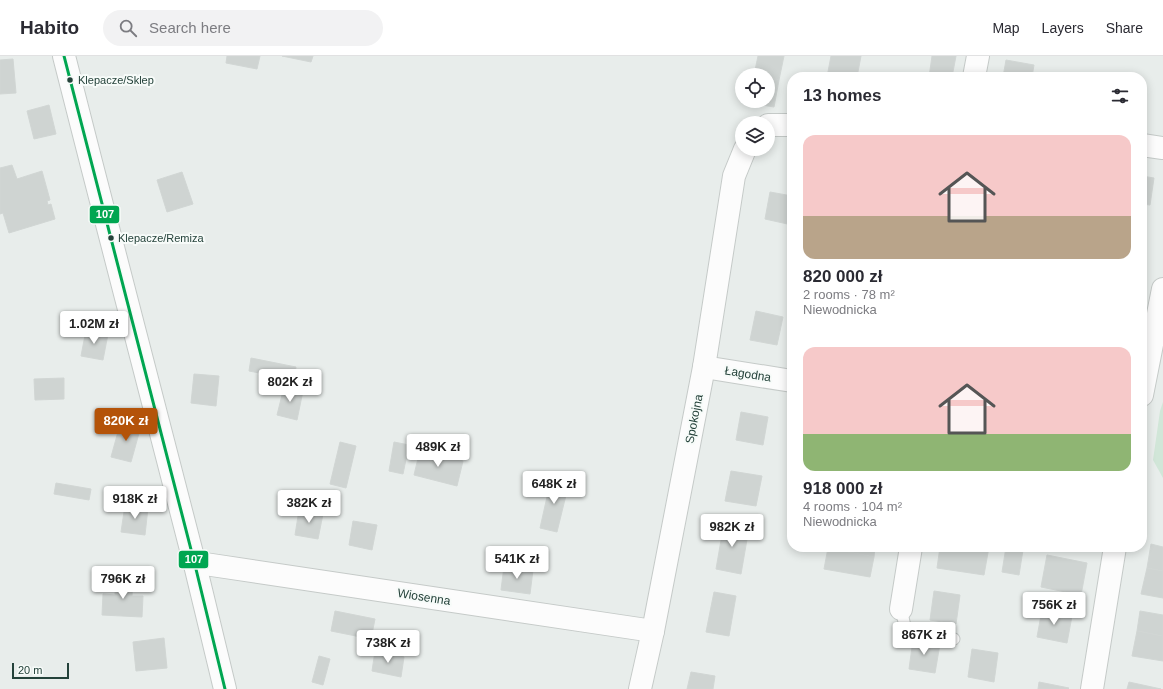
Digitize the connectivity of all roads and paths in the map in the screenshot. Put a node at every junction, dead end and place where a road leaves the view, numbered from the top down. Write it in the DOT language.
graph roads {
  1 [pos="64,56"];
  2 [pos="978,56"];
  3 [pos="975,72"];
  4 [pos="775,125"];
  5 [pos="787,125"];
  6 [pos="1147,146"];
  7 [pos="1163,148"];
  8 [pos="742,156"];
  9 [pos="1163,289"];
  10 [pos="704,367"];
  11 [pos="1147,370"];
  12 [pos="787,380"];
  13 [pos="910,552"];
  14 [pos="1114,552"];
  15 [pos="195,565"];
  16 [pos="901,609"];
  17 [pos="653,631"];
  18 [pos="954,639"];
  19 [pos="225,689"];
  20 [pos="640,689"];
  21 [pos="1092,689"];
  1 -- 15 [label="street"];
  2 -- 3 [label="street"];
  4 -- 5 [label="street"];
  6 -- 7 [label="street"];
  8 -- 10 [label="street, Spokojna"];
  9 -- 11 [label="street"];
  10 -- 12 [label="street, Łagodna"];
  10 -- 17 [label="street, Spokojna"];
  13 -- 16 [label="street"];
  14 -- 21 [label="street"];
  15 -- 17 [label="street, Wiosenna"];
  15 -- 19 [label="street"];
  16 -- 18 [label="lane"];
  17 -- 20 [label="street, Spokojna"];
}
